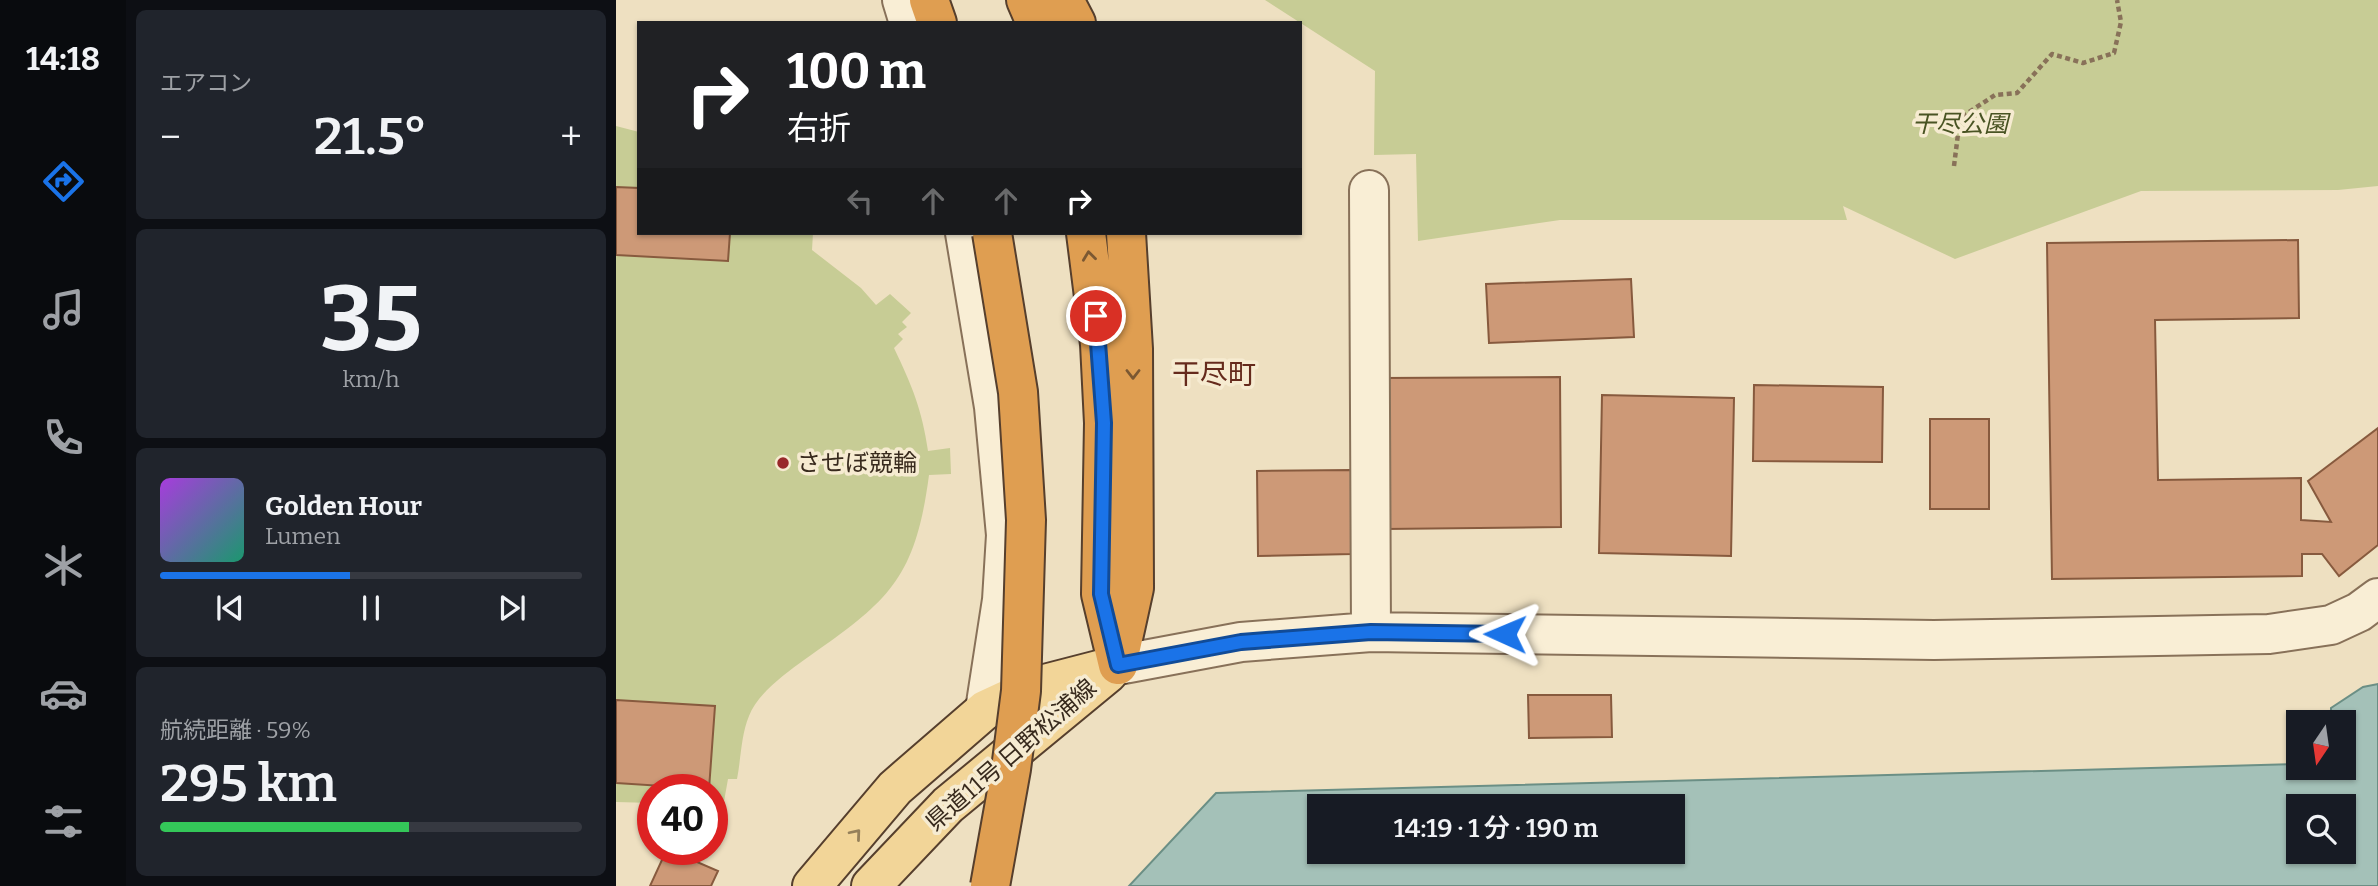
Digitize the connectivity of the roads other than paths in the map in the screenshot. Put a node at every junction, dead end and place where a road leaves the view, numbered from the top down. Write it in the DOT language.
graph roads {
  1 [pos="902,0"];
  2 [pos="929,0"];
  3 [pos="1026,0"];
  4 [pos="1064,0"];
  5 [pos="908,21"];
  6 [pos="936,21"];
  7 [pos="1035,21"];
  8 [pos="1075,21"];
  9 [pos="1369,190"];
  10 [pos="965,235"];
  11 [pos="992,235"];
  12 [pos="1086,235"];
  13 [pos="1126,235"];
  14 [pos="2378,598"];
  15 [pos="1371,632"];
  16 [pos="1118,665"];
  17 [pos="985,710"];
  18 [pos="812,886"];
  19 [pos="871,886"];
  20 [pos="990,886"];
  1 -- 5 [label="street"];
  2 -- 6 [label="highway"];
  3 -- 7 [label="highway"];
  4 -- 8 [label="highway"];
  9 -- 15 [label="street"];
  10 -- 17 [label="street"];
  11 -- 20 [label="highway, bridge"];
  16 -- 12 [label="highway, one-way"];
  13 -- 16 [label="highway, one-way"];
  14 -- 15 [label="street"];
  15 -- 16 [label="street"];
  16 -- 17 [label="main road, 県道11号 日野松浦線"];
  16 -- 19 [label="main road, 県道11号 日野松浦線"];
  18 -- 17 [label="main road, 県道11号 日野松浦線, one-way"];
}
